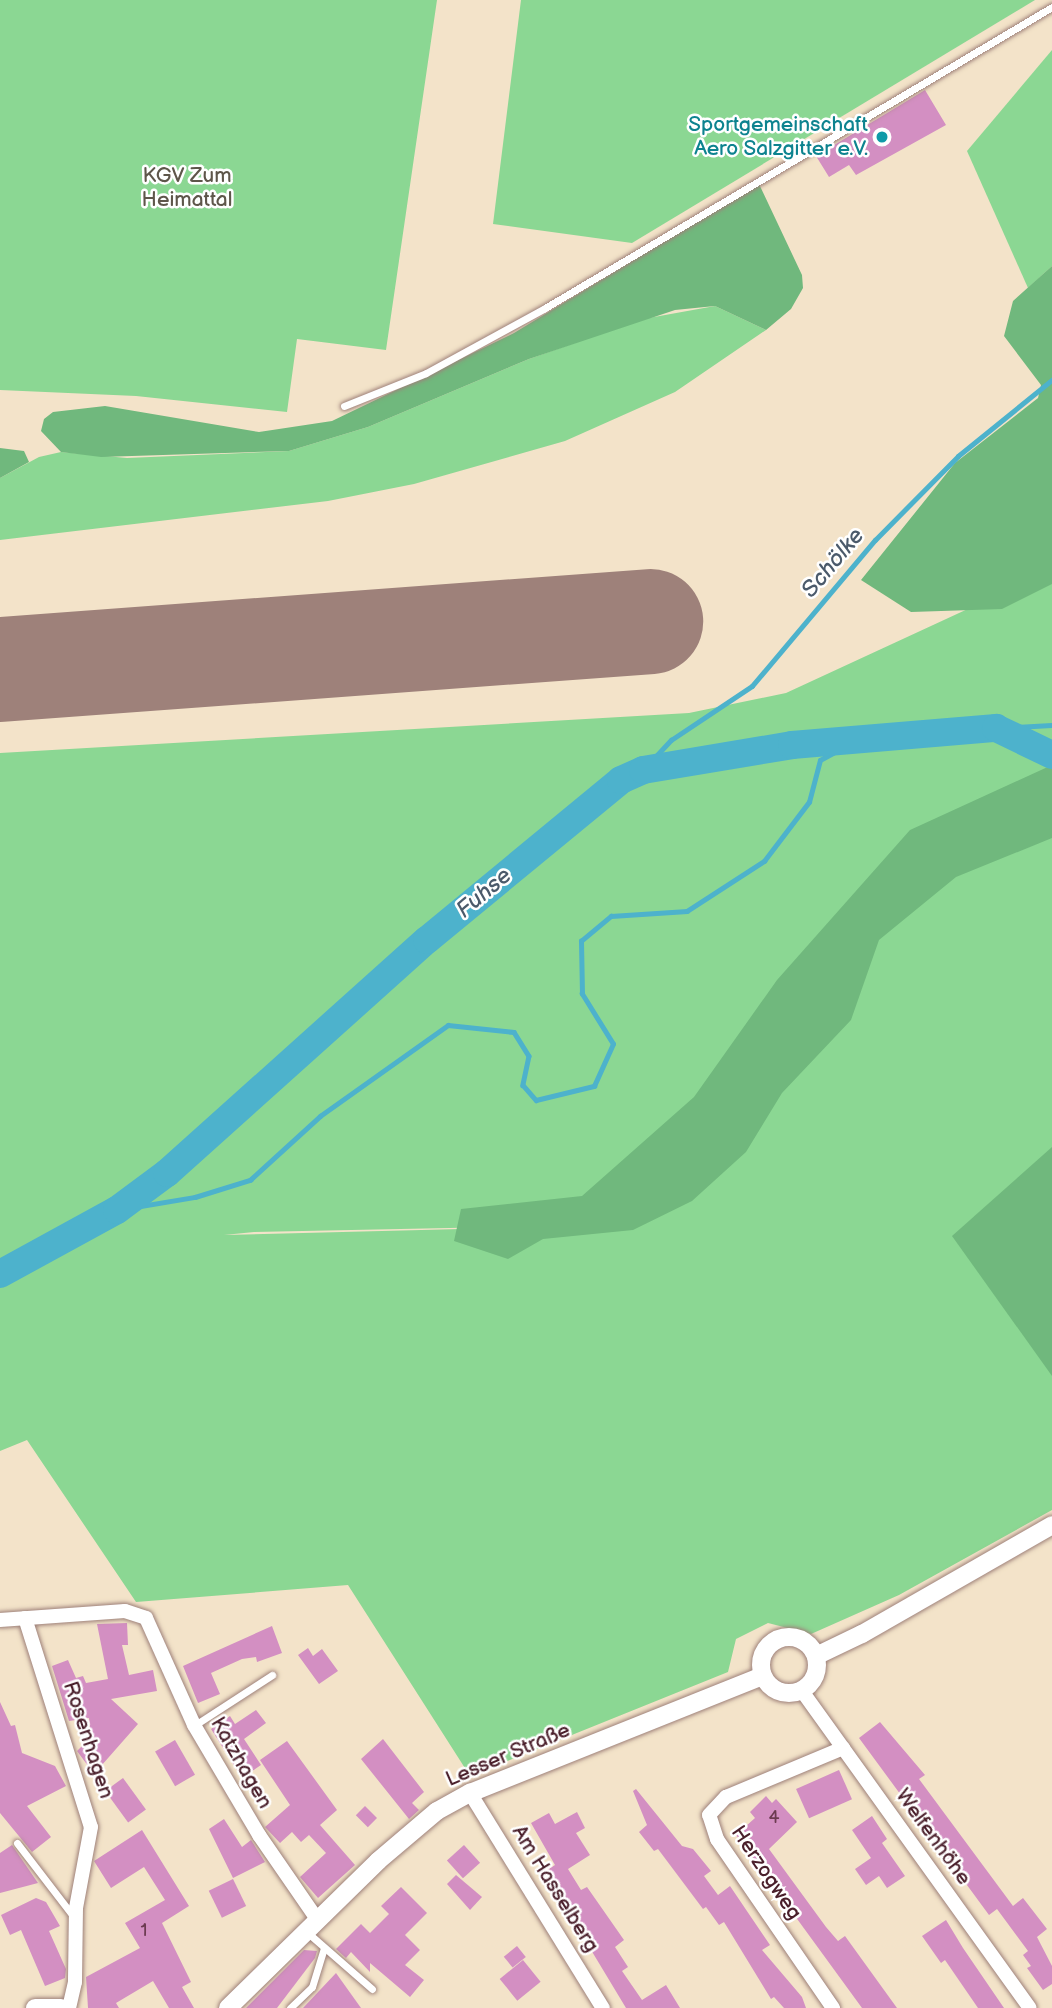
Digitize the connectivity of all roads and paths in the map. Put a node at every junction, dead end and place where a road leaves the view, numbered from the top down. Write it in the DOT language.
graph roads {
  1 [pos="1052,7"];
  2 [pos="344,406"];
  3 [pos="1052,1525"];
  4 [pos="25,1618"];
  5 [pos="0,1620"];
  6 [pos="816,1656"];
  7 [pos="272,1675"];
  8 [pos="763,1676"];
  9 [pos="802,1691"];
  10 [pos="194,1725"];
  11 [pos="844,1748"];
  12 [pos="470,1793"];
  13 [pos="17,1843"];
  14 [pos="75,1919"];
  15 [pos="311,1924"];
  16 [pos="324,1948"];
  17 [pos="372,1989"];
  18 [pos="35,2008"];
  19 [pos="61,2008"];
  20 [pos="69,2008"];
  21 [pos="228,2008"];
  22 [pos="290,2008"];
  23 [pos="603,2008"];
  24 [pos="833,2008"];
  25 [pos="1030,2008"];
  1 -- 2 [label="lane"];
  3 -- 6 [label="street"];
  4 -- 5 [label="street"];
  4 -- 10 [label="street, Katzhagen"];
  4 -- 14 [label="street, Rosenhagen"];
  6 -- 8 [label="street"];
  6 -- 9 [label="street"];
  7 -- 10 [label="lane"];
  8 -- 9 [label="street"];
  8 -- 12 [label="street, Lesser Straße"];
  9 -- 11 [label="street, Welfenhöhe"];
  10 -- 15 [label="street, Katzhagen"];
  11 -- 24 [label="street, Herzogweg"];
  11 -- 25 [label="street, Welfenhöhe"];
  12 -- 15 [label="street, Lesser Straße"];
  12 -- 23 [label="street, Am Hasselberg"];
  13 -- 14 [label="lane"];
  14 -- 20 [label="street, Rosenhagen"];
  15 -- 16 [label="lane"];
  15 -- 21 [label="street, Lesser Straße"];
  16 -- 17 [label="lane"];
  16 -- 22 [label="lane"];
  18 -- 19 [label="street"];
}
